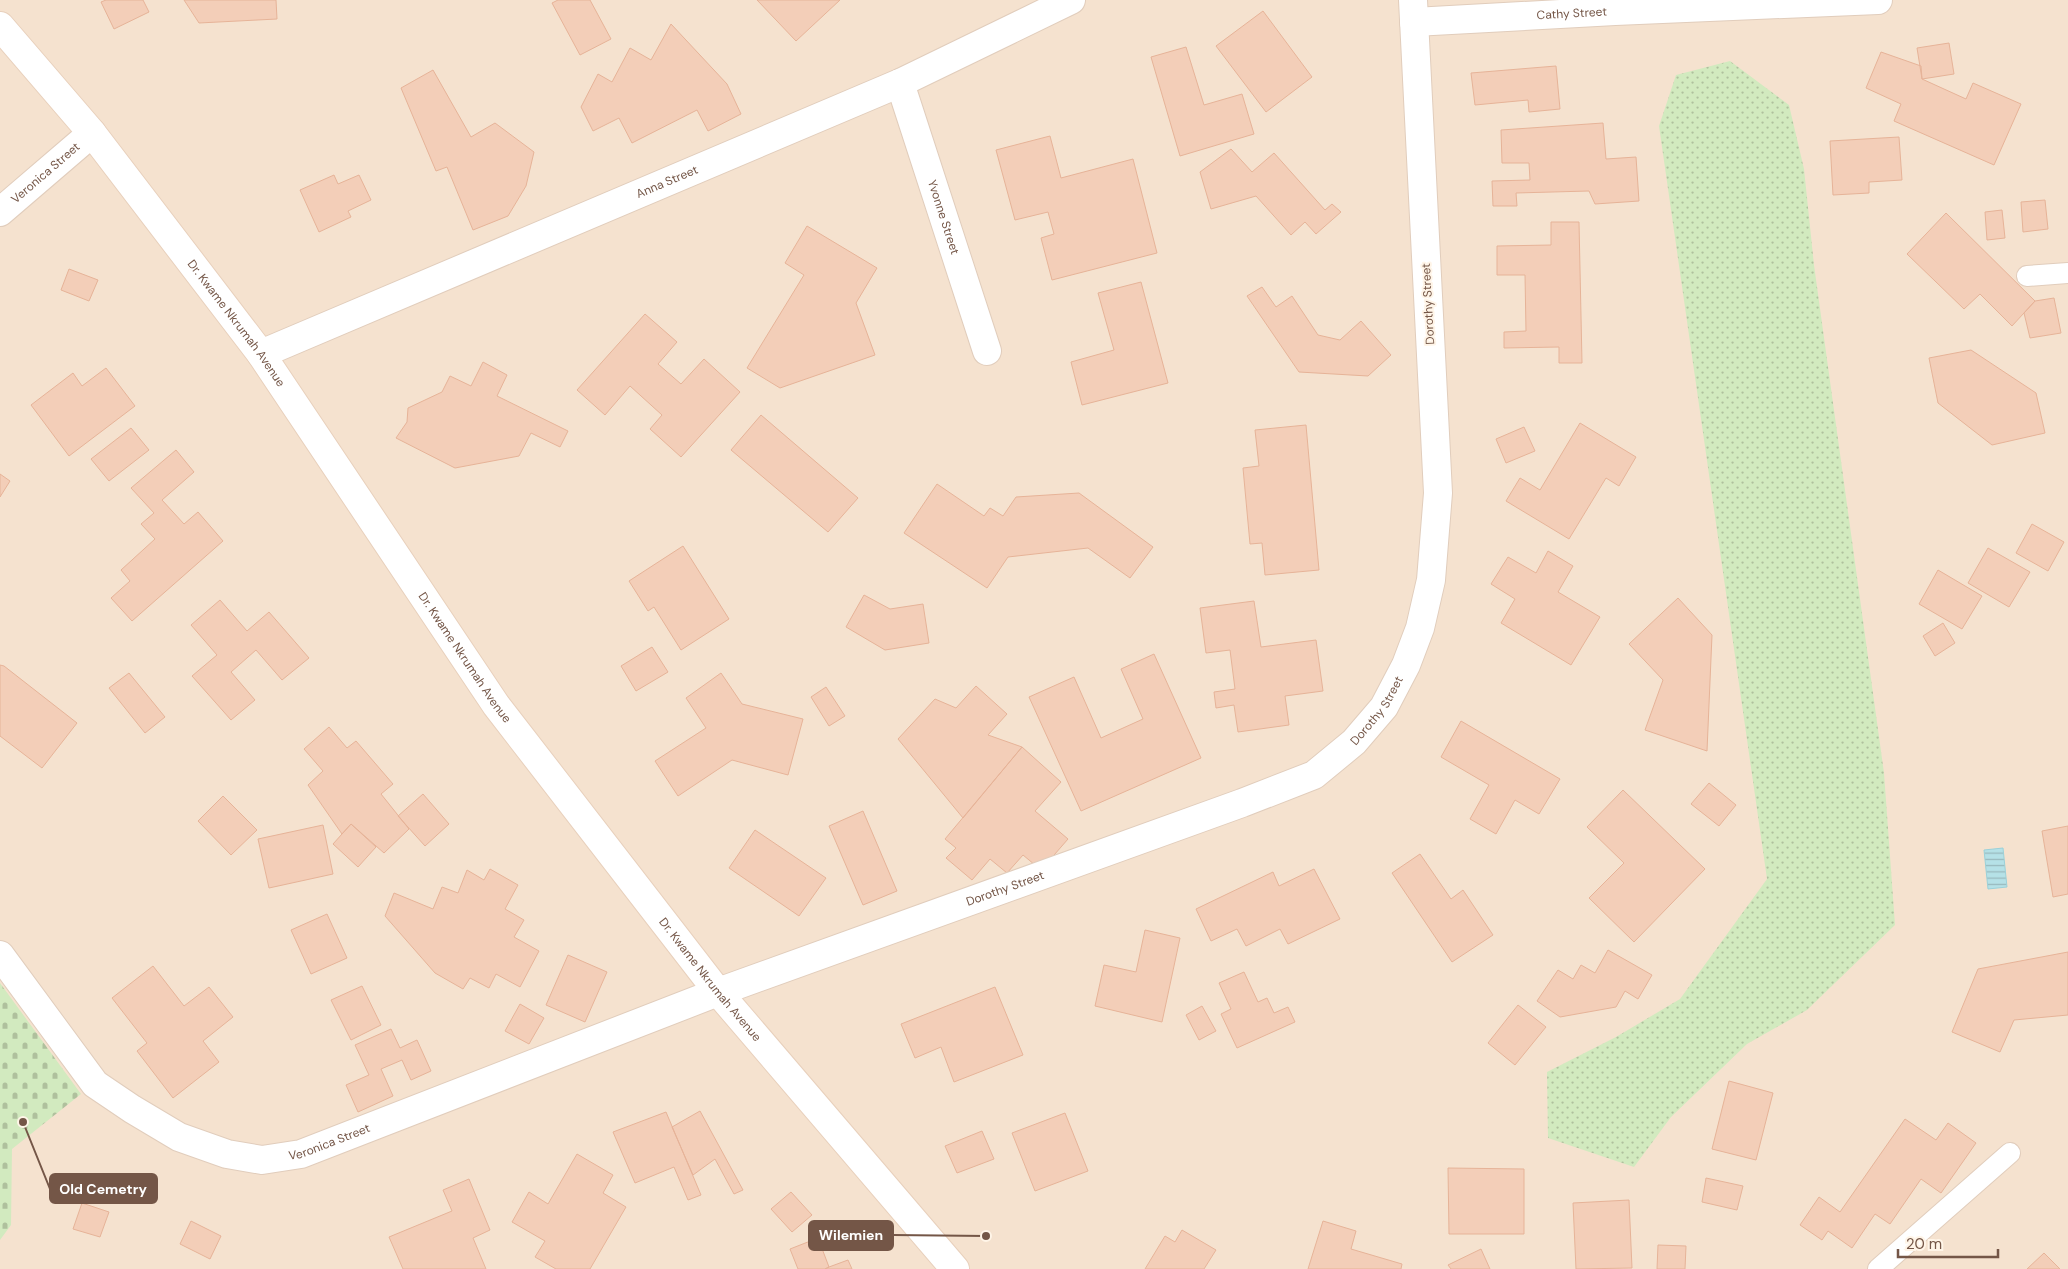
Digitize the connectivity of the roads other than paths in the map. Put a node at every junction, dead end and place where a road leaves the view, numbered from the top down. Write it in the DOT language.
graph roads {
  1 [pos="1071,0"];
  2 [pos="1878,0"];
  3 [pos="1614,6"];
  4 [pos="1414,11"];
  5 [pos="0,26"];
  6 [pos="900,83"];
  7 [pos="92,133"];
  8 [pos="0,212"];
  9 [pos="2068,273"];
  10 [pos="2027,276"];
  11 [pos="988,351"];
  12 [pos="260,354"];
  13 [pos="0,955"];
  14 [pos="718,992"];
  15 [pos="2010,1153"];
  16 [pos="955,1269"];
  17 [pos="1878,1269"];
  1 -- 6 [label="street, Anna Street"];
  2 -- 3 [label="street, Cathy Street"];
  3 -- 4 [label="street, Cathy Street"];
  4 -- 14 [label="street, Dorothy Street"];
  5 -- 7 [label="street, Dr. Kwame Nkrumah Avenue"];
  6 -- 11 [label="street, Yvonne Street"];
  6 -- 12 [label="street, Anna Street"];
  7 -- 8 [label="street, Veronica Street"];
  7 -- 12 [label="street, Dr. Kwame Nkrumah Avenue"];
  9 -- 10 [label="lane"];
  12 -- 14 [label="street, Dr. Kwame Nkrumah Avenue"];
  13 -- 14 [label="street, Veronica Street"];
  14 -- 16 [label="street, Dr. Kwame Nkrumah Avenue"];
  15 -- 17 [label="lane"];
}
